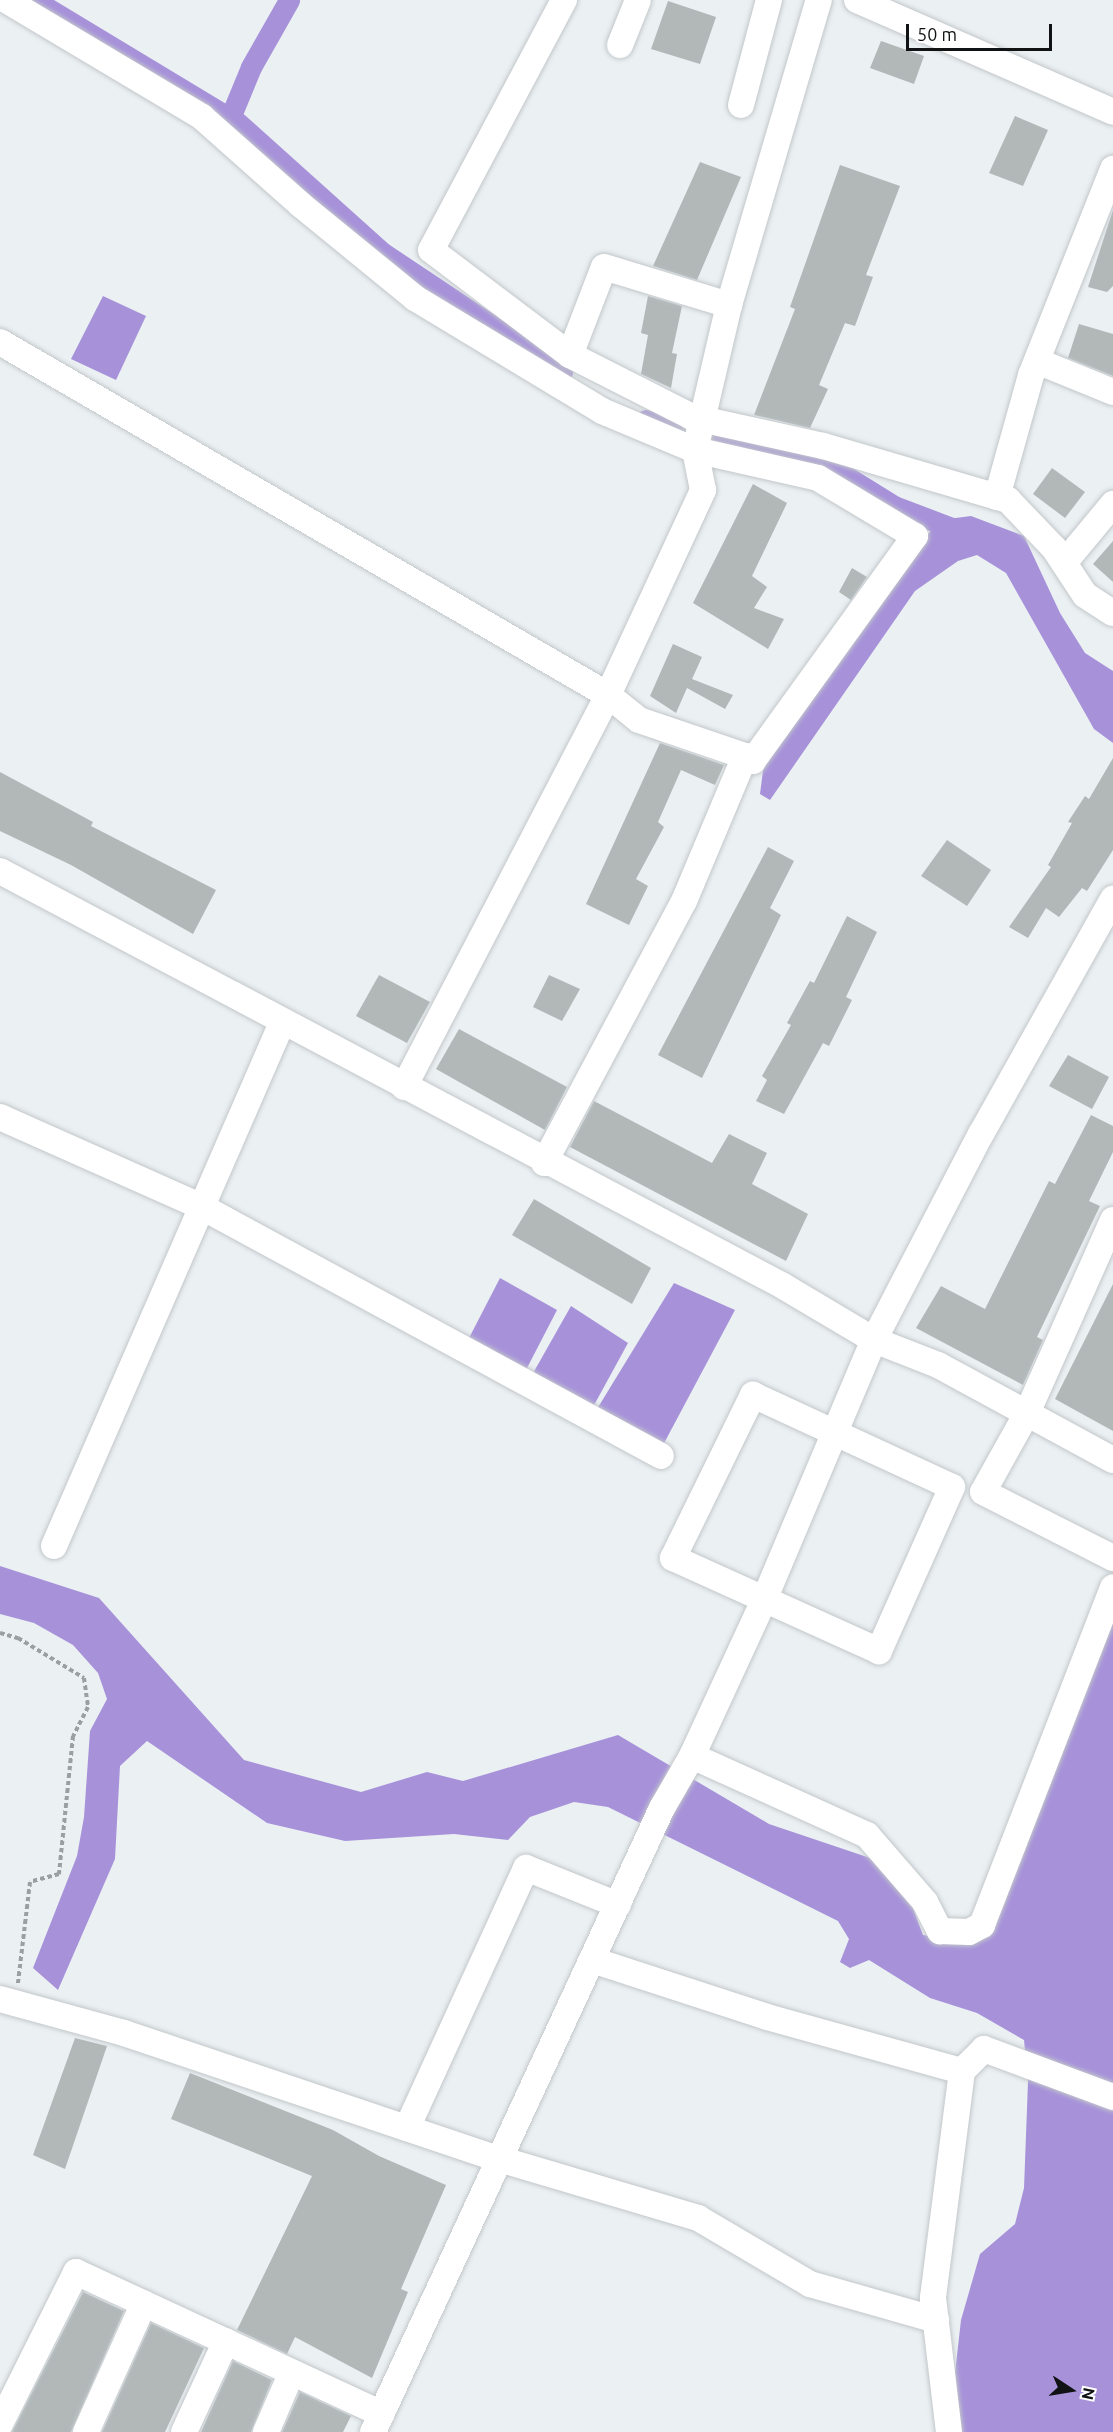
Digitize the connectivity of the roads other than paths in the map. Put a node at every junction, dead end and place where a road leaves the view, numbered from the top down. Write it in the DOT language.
graph roads {
  1 [pos="6,0"];
  2 [pos="564,0"];
  3 [pos="638,0"];
  4 [pos="769,0"];
  5 [pos="819,0"];
  6 [pos="857,0"];
  7 [pos="620,45"];
  8 [pos="741,105"];
  9 [pos="1113,112"];
  10 [pos="1113,169"];
  11 [pos="729,305"];
  12 [pos="3,352"];
  13 [pos="570,355"];
  14 [pos="1037,361"];
  15 [pos="1113,392"];
  16 [pos="704,418"];
  17 [pos="695,450"];
  18 [pos="996,497"];
  19 [pos="1113,504"];
  20 [pos="1064,563"];
  21 [pos="1113,613"];
  22 [pos="608,695"];
  23 [pos="745,756"];
  24 [pos="0,871"];
  25 [pos="1113,899"];
  26 [pos="282,1023"];
  27 [pos="404,1087"];
  28 [pos="0,1117"];
  29 [pos="544,1163"];
  30 [pos="202,1207"];
  31 [pos="1113,1220"];
  32 [pos="874,1340"];
  33 [pos="1027,1413"];
  34 [pos="836,1436"];
  35 [pos="661,1456"];
  36 [pos="1113,1460"];
  37 [pos="952,1487"];
  38 [pos="983,1492"];
  39 [pos="54,1546"];
  40 [pos="1113,1558"];
  41 [pos="1113,1588"];
  42 [pos="764,1600"];
  43 [pos="692,1756"];
  44 [pos="618,1905"];
  45 [pos="592,1960"];
  46 [pos="8,2000"];
  47 [pos="962,2071"];
  48 [pos="1113,2097"];
  49 [pos="407,2128"];
  50 [pos="499,2159"];
  51 [pos="144,2303"];
  52 [pos="936,2320"];
  53 [pos="226,2341"];
  54 [pos="292,2372"];
  55 [pos="377,2423"];
  56 [pos="0,2424"];
  57 [pos="86,2432"];
  58 [pos="184,2432"];
  59 [pos="266,2432"];
  60 [pos="949,2432"];
  1 -- 17 [label="street"];
  2 -- 13 [label="street"];
  3 -- 7 [label="street"];
  4 -- 8 [label="street"];
  5 -- 11 [label="street"];
  6 -- 9 [label="street"];
  10 -- 14 [label="street"];
  11 -- 13 [label="street"];
  11 -- 16 [label="street"];
  12 -- 22 [label="street"];
  13 -- 16 [label="street"];
  14 -- 15 [label="street"];
  14 -- 18 [label="street"];
  16 -- 17 [label="street"];
  16 -- 18 [label="street"];
  17 -- 22 [label="street"];
  17 -- 23 [label="street"];
  18 -- 20 [label="street"];
  19 -- 20 [label="street"];
  20 -- 21 [label="street"];
  22 -- 23 [label="street"];
  22 -- 27 [label="street"];
  23 -- 29 [label="street"];
  24 -- 26 [label="street"];
  25 -- 32 [label="street"];
  26 -- 27 [label="street"];
  26 -- 30 [label="street"];
  27 -- 29 [label="street"];
  28 -- 30 [label="street"];
  29 -- 32 [label="street"];
  30 -- 35 [label="street"];
  30 -- 39 [label="street"];
  31 -- 33 [label="street"];
  32 -- 33 [label="street"];
  32 -- 34 [label="street"];
  33 -- 36 [label="street"];
  33 -- 38 [label="street"];
  34 -- 37 [label="street"];
  34 -- 42 [label="street"];
  34 -- 42 [label="street"];
  37 -- 38 [label="street"];
  37 -- 42 [label="street"];
  38 -- 40 [label="street"];
  41 -- 43 [label="street"];
  42 -- 43 [label="street"];
  43 -- 44 [label="street"];
  44 -- 45 [label="street"];
  44 -- 49 [label="street"];
  45 -- 47 [label="street"];
  45 -- 50 [label="street"];
  46 -- 49 [label="street"];
  47 -- 48 [label="street"];
  47 -- 52 [label="street"];
  49 -- 50 [label="street"];
  50 -- 52 [label="street"];
  50 -- 55 [label="street"];
  51 -- 53 [label="street"];
  51 -- 56 [label="street"];
  51 -- 57 [label="street"];
  52 -- 60 [label="street"];
  53 -- 54 [label="street"];
  53 -- 58 [label="street"];
  54 -- 55 [label="street"];
  54 -- 59 [label="street"];
}
